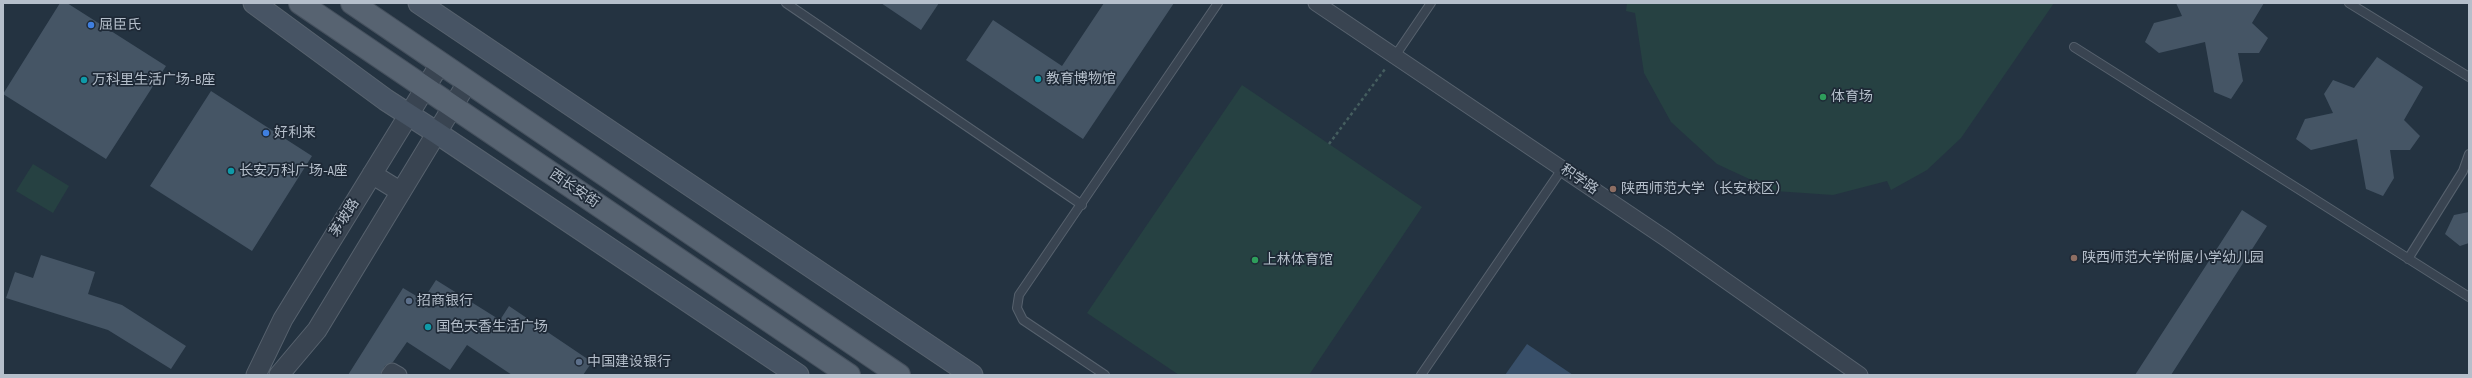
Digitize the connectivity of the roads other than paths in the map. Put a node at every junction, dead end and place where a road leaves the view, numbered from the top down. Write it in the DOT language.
graph roads {
  1 [pos="254,3"];
  2 [pos="300,3"];
  3 [pos="352,3"];
  4 [pos="419,3"];
  5 [pos="786,3"];
  6 [pos="1218,3"];
  7 [pos="1316,3"];
  8 [pos="1431,3"];
  9 [pos="2349,3"];
  10 [pos="2074,47"];
  11 [pos="1395,56"];
  12 [pos="440,64"];
  13 [pos="2469,77"];
  14 [pos="468,83"];
  15 [pos="425,88"];
  16 [pos="452,106"];
  17 [pos="408,116"];
  18 [pos="437,133"];
  19 [pos="2469,154"];
  20 [pos="1562,169"];
  21 [pos="372,174"];
  22 [pos="401,192"];
  23 [pos="1082,205"];
  24 [pos="2408,259"];
  25 [pos="2469,297"];
  26 [pos="256,375"];
  27 [pos="279,375"];
  28 [pos="389,375"];
  29 [pos="399,375"];
  30 [pos="798,375"];
  31 [pos="849,375"];
  32 [pos="899,375"];
  33 [pos="972,375"];
  34 [pos="1105,375"];
  35 [pos="1422,375"];
  36 [pos="1860,375"];
  1 -- 17 [label="main road"];
  2 -- 15 [label="main road, 西长安街"];
  3 -- 12 [label="main road, 西长安街"];
  4 -- 33 [label="main road"];
  5 -- 23 [label="lane"];
  6 -- 23 [label="lane"];
  7 -- 11 [label="street, 积学路"];
  8 -- 11 [label="lane"];
  9 -- 13 [label="lane"];
  10 -- 24 [label="lane"];
  11 -- 20 [label="street, 积学路"];
  12 -- 14 [label="main road, 西长安街"];
  12 -- 15 [label="street, 茅坡路"];
  14 -- 16 [label="street"];
  14 -- 32 [label="main road, 西长安街"];
  15 -- 16 [label="main road, 西长安街"];
  15 -- 17 [label="street, 茅坡路"];
  16 -- 18 [label="street"];
  16 -- 31 [label="main road, 西长安街"];
  17 -- 18 [label="main road"];
  17 -- 21 [label="street, 茅坡路"];
  18 -- 22 [label="street"];
  18 -- 30 [label="main road"];
  19 -- 24 [label="lane"];
  20 -- 35 [label="lane"];
  20 -- 36 [label="street, 积学路"];
  21 -- 22 [label="street"];
  21 -- 26 [label="street, 茅坡路"];
  22 -- 27 [label="street"];
  23 -- 34 [label="lane"];
  24 -- 25 [label="lane"];
  28 -- 29 [label="street"];
}
